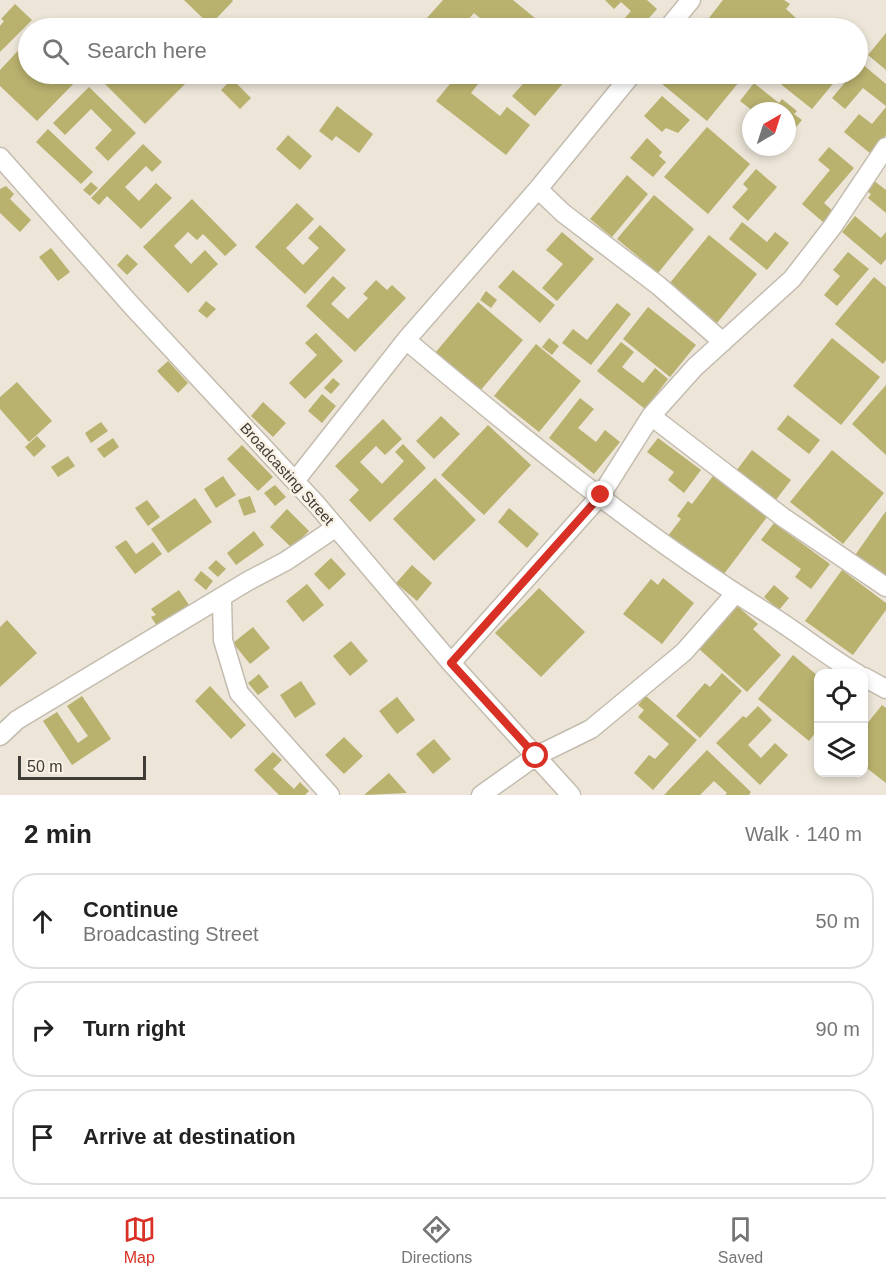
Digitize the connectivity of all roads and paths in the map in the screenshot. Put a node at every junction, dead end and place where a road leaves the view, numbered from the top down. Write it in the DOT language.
graph roads {
  1 [pos="691,0"];
  2 [pos="676,18"];
  3 [pos="624,84"];
  4 [pos="886,147"];
  5 [pos="0,156"];
  6 [pos="538,189"];
  7 [pos="406,340"];
  8 [pos="723,342"];
  9 [pos="651,416"];
  10 [pos="296,481"];
  11 [pos="601,495"];
  12 [pos="336,528"];
  13 [pos="886,587"];
  14 [pos="734,595"];
  15 [pos="222,598"];
  16 [pos="451,663"];
  17 [pos="850,669"];
  18 [pos="868,679"];
  19 [pos="886,689"];
  20 [pos="0,736"];
  21 [pos="536,756"];
  22 [pos="330,795"];
  23 [pos="481,795"];
  24 [pos="571,795"];
  1 -- 2 [label="street"];
  3 -- 6 [label="street"];
  4 -- 8 [label="street"];
  5 -- 10 [label="street, Broadcasting Street"];
  6 -- 7 [label="street"];
  6 -- 8 [label="street"];
  7 -- 10 [label="street"];
  7 -- 11 [label="street"];
  8 -- 9 [label="street"];
  9 -- 11 [label="street"];
  9 -- 13 [label="street"];
  10 -- 12 [label="street, Broadcasting Street"];
  11 -- 14 [label="street"];
  11 -- 16 [label="street"];
  12 -- 15 [label="street"];
  12 -- 16 [label="street, Broadcasting Street"];
  14 -- 17 [label="street"];
  14 -- 21 [label="street"];
  15 -- 20 [label="street"];
  15 -- 22 [label="street"];
  16 -- 21 [label="street, Broadcasting Street"];
  18 -- 19 [label="street"];
  21 -- 23 [label="street"];
  21 -- 24 [label="street, Broadcasting Street"];
}
